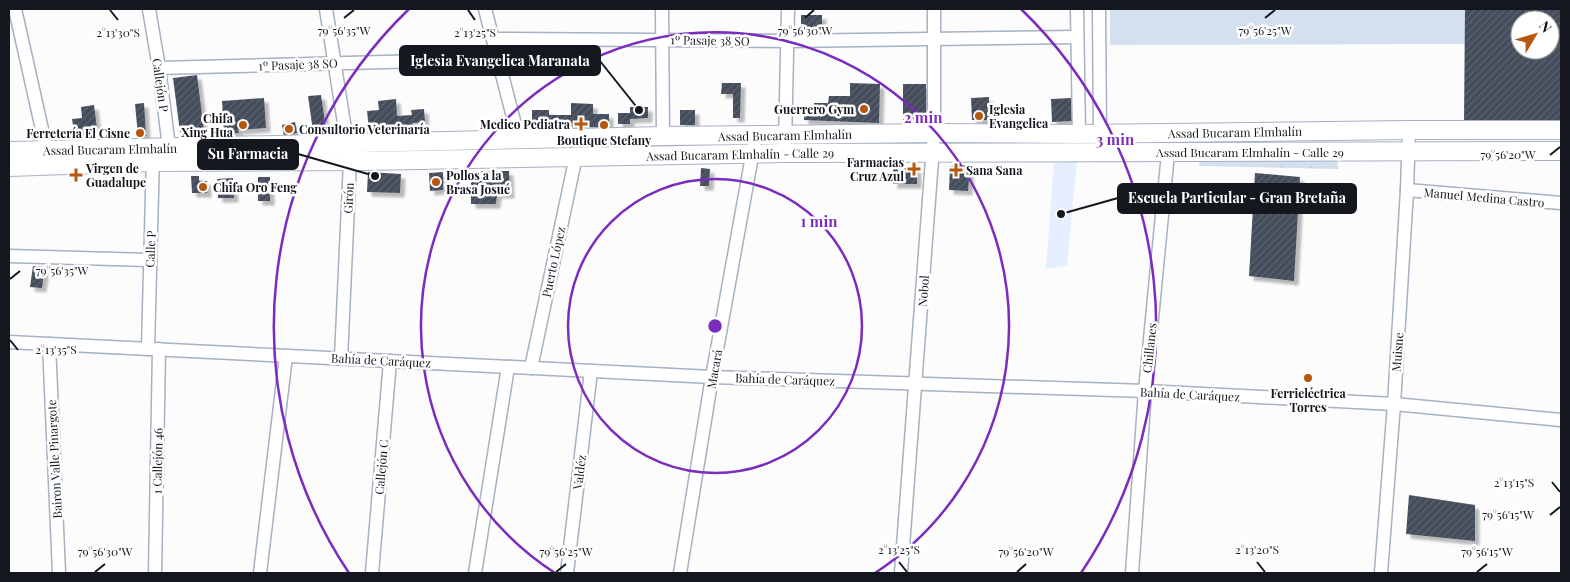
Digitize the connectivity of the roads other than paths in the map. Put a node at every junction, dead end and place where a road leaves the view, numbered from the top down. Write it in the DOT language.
graph roads {
  1 [pos="15,9"];
  2 [pos="149,9"];
  3 [pos="326,9"];
  4 [pos="485,9"];
  5 [pos="662,9"];
  6 [pos="788,9"];
  7 [pos="934,9"];
  8 [pos="1077,9"];
  9 [pos="1100,9"];
  10 [pos="1077,37"];
  11 [pos="492,39"];
  12 [pos="933,39"];
  13 [pos="662,40"];
  14 [pos="788,41"];
  15 [pos="497,58"];
  16 [pos="336,64"];
  17 [pos="159,68"];
  18 [pos="1409,130"];
  19 [pos="1561,130"];
  20 [pos="934,133"];
  21 [pos="1080,134"];
  22 [pos="1100,134"];
  23 [pos="755,135"];
  24 [pos="786,135"];
  25 [pos="663,136"];
  26 [pos="519,140"];
  27 [pos="9,151"];
  28 [pos="932,151"];
  29 [pos="1561,151"];
  30 [pos="1409,152"];
  31 [pos="349,153"];
  32 [pos="785,153"];
  33 [pos="1168,153"];
  34 [pos="752,154"];
  35 [pos="161,155"];
  36 [pos="576,156"];
  37 [pos="48,158"];
  38 [pos="9,167"];
  39 [pos="1407,190"];
  40 [pos="1561,203"];
  41 [pos="9,256"];
  42 [pos="150,260"];
  43 [pos="9,342"];
  44 [pos="49,344"];
  45 [pos="153,349"];
  46 [pos="286,356"];
  47 [pos="341,358"];
  48 [pos="390,361"];
  49 [pos="508,367"];
  50 [pos="531,368"];
  51 [pos="591,371"];
  52 [pos="712,377"];
  53 [pos="916,383"];
  54 [pos="1145,391"];
  55 [pos="1394,404"];
  56 [pos="1561,420"];
  57 [pos="59,573"];
  58 [pos="155,573"];
  59 [pos="260,573"];
  60 [pos="372,573"];
  61 [pos="475,573"];
  62 [pos="567,573"];
  63 [pos="680,573"];
  64 [pos="901,573"];
  65 [pos="1132,573"];
  66 [pos="1381,573"];
  1 -- 37 [label="street"];
  2 -- 17 [label="street, Callejón P"];
  3 -- 16 [label="street, Girón"];
  4 -- 11 [label="street"];
  5 -- 13 [label="street"];
  6 -- 14 [label="street"];
  7 -- 12 [label="street, Nobol"];
  8 -- 10 [label="street"];
  9 -- 22 [label="street"];
  10 -- 12 [label="street, 1º Pasaje 38 SO"];
  10 -- 21 [label="street"];
  11 -- 13 [label="street, 1º Pasaje 38 SO"];
  11 -- 15 [label="street"];
  12 -- 14 [label="street, 1º Pasaje 38 SO"];
  12 -- 20 [label="street, Nobol"];
  13 -- 14 [label="street, 1º Pasaje 38 SO"];
  13 -- 25 [label="street"];
  14 -- 24 [label="street"];
  15 -- 16 [label="street, 1º Pasaje 38 SO"];
  15 -- 26 [label="street"];
  16 -- 17 [label="street, 1º Pasaje 38 SO"];
  16 -- 31 [label="street, Girón"];
  17 -- 35 [label="street, Callejón P"];
  18 -- 19 [label="main road, Assad Bucaram Elmhalín"];
  18 -- 22 [label="main road, Assad Bucaram Elmhalín"];
  18 -- 30 [label="street, Muisne"];
  20 -- 21 [label="main road, Assad Bucaram Elmhalín"];
  20 -- 24 [label="main road, Assad Bucaram Elmhalín"];
  20 -- 28 [label="street, Nobol"];
  21 -- 22 [label="main road, Assad Bucaram Elmhalín"];
  23 -- 24 [label="main road, Assad Bucaram Elmhalín"];
  23 -- 25 [label="main road, Assad Bucaram Elmhalín"];
  23 -- 34 [label="street, Macará"];
  24 -- 32 [label="street"];
  25 -- 26 [label="main road, Assad Bucaram Elmhalín"];
  26 -- 31 [label="main road, Assad Bucaram Elmhalín"];
  27 -- 37 [label="main road, Assad Bucaram Elmhalín"];
  28 -- 32 [label="main road, Assad Bucaram Elmhalín - Calle 29"];
  28 -- 33 [label="main road, Assad Bucaram Elmhalín - Calle 29"];
  28 -- 53 [label="street, Nobol"];
  29 -- 30 [label="main road, Assad Bucaram Elmhalín - Calle 29"];
  30 -- 33 [label="main road, Assad Bucaram Elmhalín - Calle 29"];
  30 -- 39 [label="street, Muisne"];
  31 -- 35 [label="main road, Assad Bucaram Elmhalín"];
  31 -- 36 [label="main road, Assad Bucaram Elmhalín - Calle 29"];
  31 -- 47 [label="street, Girón"];
  32 -- 34 [label="main road, Assad Bucaram Elmhalín - Calle 29"];
  33 -- 54 [label="street, Chillanes"];
  34 -- 36 [label="main road, Assad Bucaram Elmhalín - Calle 29"];
  34 -- 52 [label="street, Macará"];
  35 -- 37 [label="main road, Assad Bucaram Elmhalín"];
  35 -- 42 [label="street, Calle P"];
  36 -- 50 [label="street, Puerto López"];
  37 -- 38 [label="main road"];
  39 -- 40 [label="street, Manuel Medina Castro"];
  39 -- 55 [label="street, Muisne"];
  41 -- 42 [label="street"];
  42 -- 45 [label="street, Calle P"];
  43 -- 44 [label="street, Bahía de Caráquez"];
  44 -- 45 [label="street, Bahía de Caráquez"];
  44 -- 57 [label="street, Bairon Valle Pinargote"];
  45 -- 46 [label="street, Bahía de Caráquez"];
  45 -- 58 [label="street, 1 Callejón 46"];
  46 -- 47 [label="street, Bahía de Caráquez"];
  46 -- 59 [label="street"];
  47 -- 48 [label="street, Bahía de Caráquez"];
  48 -- 49 [label="street, Bahía de Caráquez"];
  48 -- 60 [label="street, Callejón C"];
  49 -- 50 [label="street, Bahía de Caráquez"];
  49 -- 61 [label="street"];
  50 -- 51 [label="street, Bahía de Caráquez"];
  51 -- 52 [label="street, Bahía de Caráquez"];
  51 -- 62 [label="street, Valdéz"];
  52 -- 53 [label="street, Bahía de Caráquez"];
  52 -- 63 [label="street, Macará"];
  53 -- 54 [label="street, Bahía de Caráquez"];
  53 -- 64 [label="street, Nobol"];
  54 -- 55 [label="street, Bahía de Caráquez"];
  54 -- 65 [label="street, Chillanes"];
  55 -- 56 [label="street, Bahía de Caráquez"];
  55 -- 66 [label="street, Muisne"];
}
